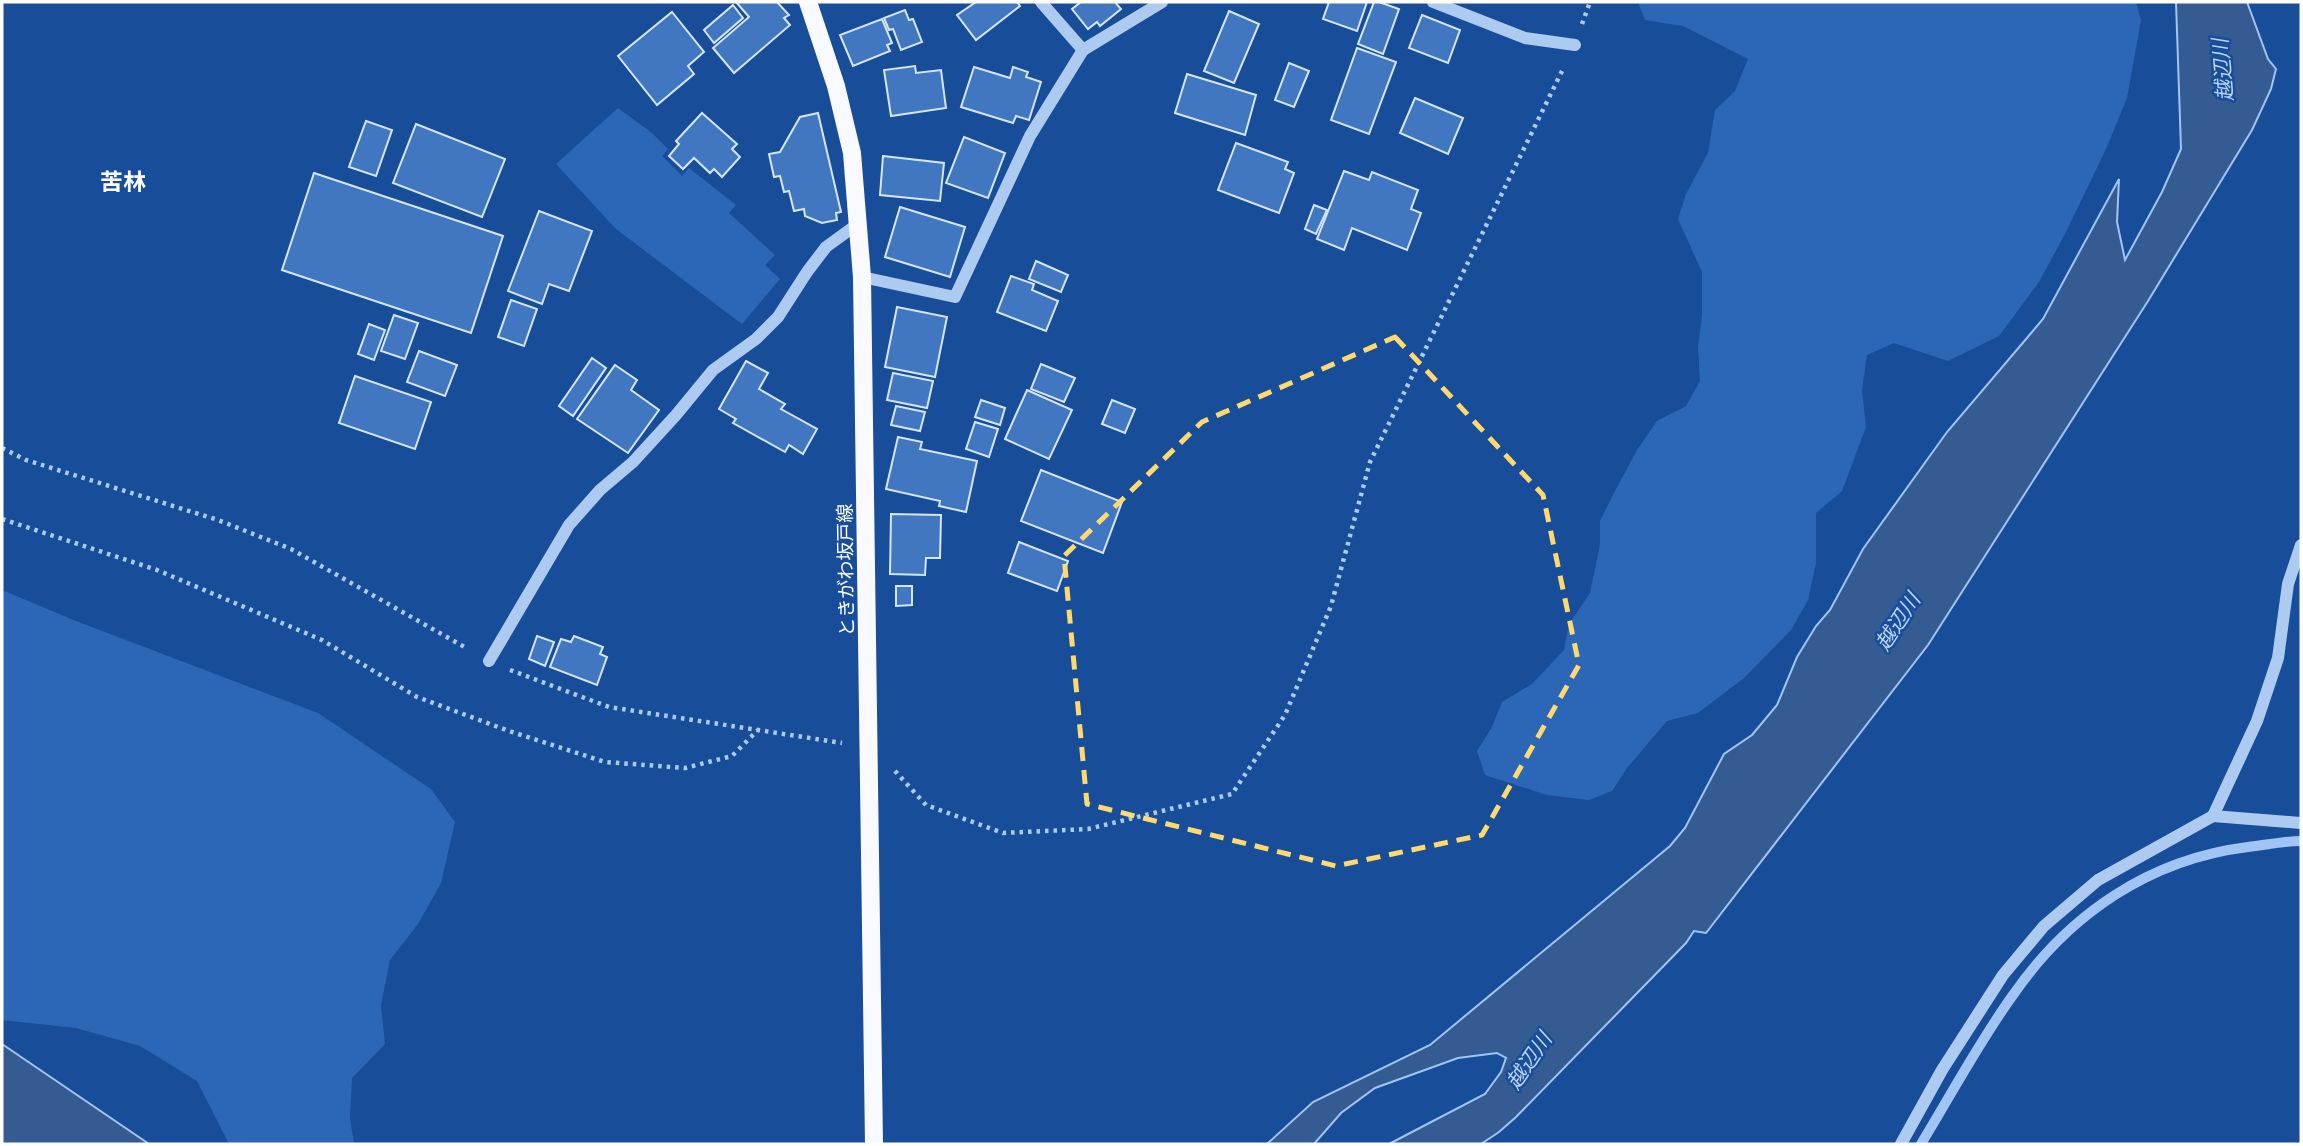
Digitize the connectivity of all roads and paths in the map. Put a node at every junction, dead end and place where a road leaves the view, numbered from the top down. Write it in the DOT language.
graph roads {
  1 [pos="1041,2"];
  2 [pos="1162,2"];
  3 [pos="1433,2"];
  4 [pos="812,4"];
  5 [pos="1575,45"];
  6 [pos="1083,51"];
  7 [pos="859,223"];
  8 [pos="862,277"];
  9 [pos="2,448"];
  10 [pos="2,519"];
  11 [pos="2301,545"];
  12 [pos="489,661"];
  13 [pos="759,729"];
  14 [pos="870,744"];
  15 [pos="2213,816"];
  16 [pos="2301,823"];
  17 [pos="874,1144"];
  18 [pos="1901,1144"];
  1 -- 6 [label="street"];
  2 -- 6 [label="street"];
  3 -- 5 [label="street"];
  4 -- 7 [label="main road, ときがわ坂戸線"];
  5 -- 14 [label="path"];
  6 -- 8 [label="street"];
  7 -- 8 [label="main road, ときがわ坂戸線"];
  7 -- 12 [label="street"];
  8 -- 14 [label="main road, ときがわ坂戸線"];
  9 -- 12 [label="path"];
  10 -- 13 [label="path"];
  11 -- 15 [label="street"];
  12 -- 13 [label="path"];
  13 -- 14 [label="path"];
  14 -- 17 [label="main road, ときがわ坂戸線"];
  15 -- 16 [label="street"];
  15 -- 18 [label="street"];
}
